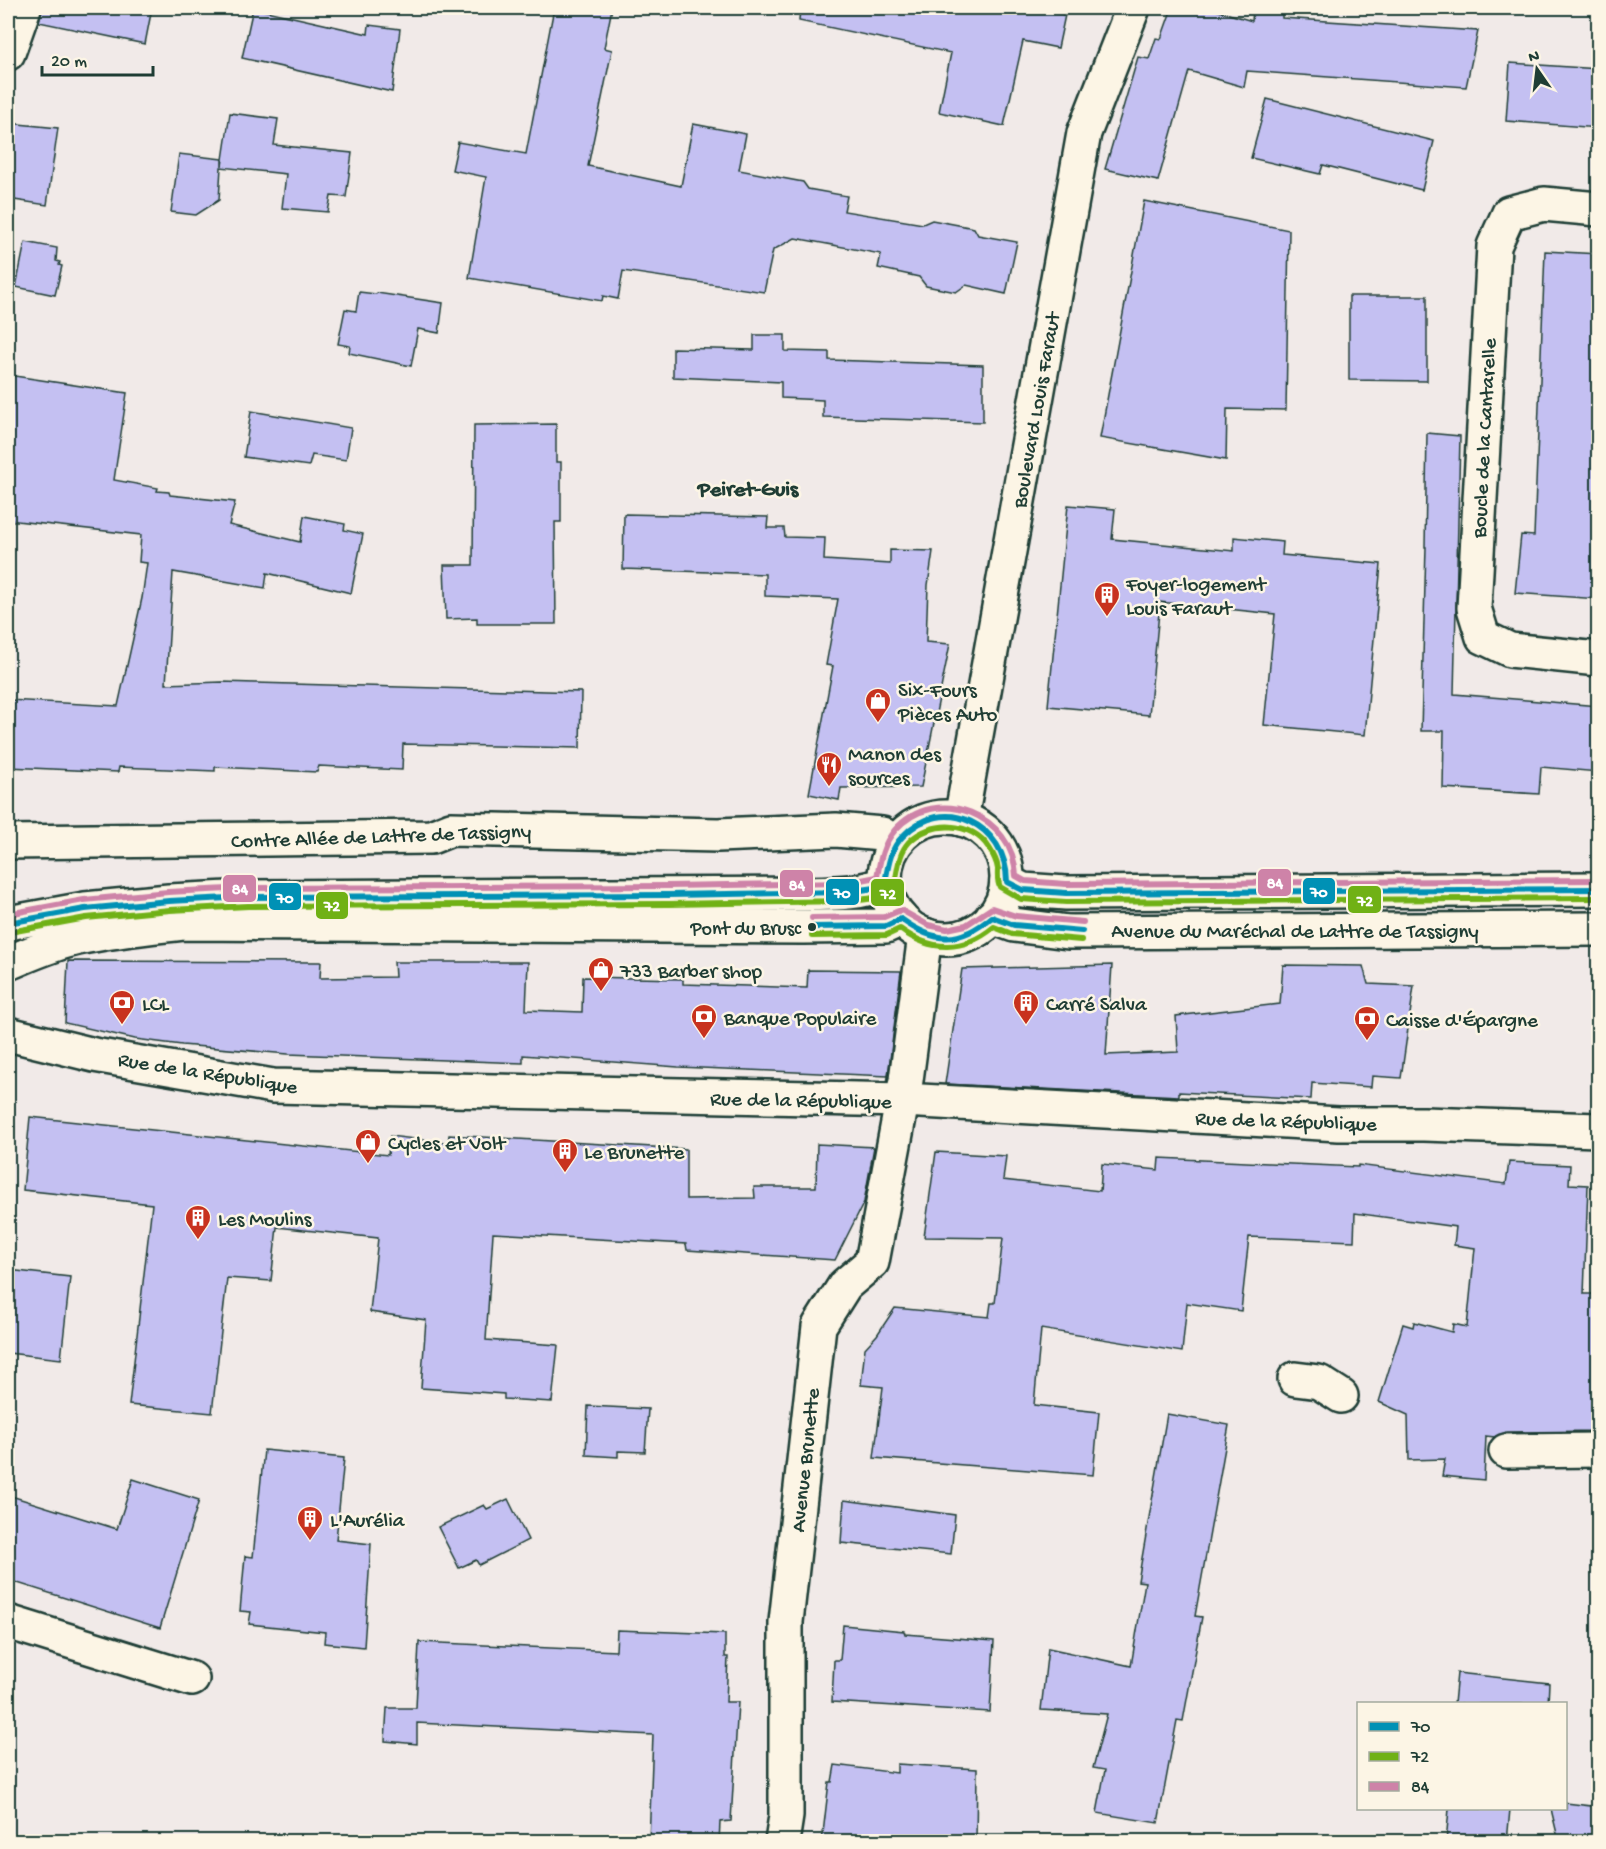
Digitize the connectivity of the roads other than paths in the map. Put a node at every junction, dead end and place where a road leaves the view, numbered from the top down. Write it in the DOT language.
graph roads {
  1 [pos="24,8"];
  2 [pos="1132,8"];
  3 [pos="8,53"];
  4 [pos="1599,209"];
  5 [pos="1599,659"];
  6 [pos="961,819"];
  7 [pos="8,842"];
  8 [pos="895,843"];
  9 [pos="1007,882"];
  10 [pos="885,883"];
  11 [pos="1599,889"];
  12 [pos="992,918"];
  13 [pos="8,923"];
  14 [pos="913,927"];
  15 [pos="1599,929"];
  16 [pos="8,963"];
  17 [pos="8,1034"];
  18 [pos="903,1100"];
  19 [pos="1599,1130"];
  20 [pos="1295,1379"];
  21 [pos="1341,1396"];
  22 [pos="1599,1450"];
  23 [pos="1506,1451"];
  24 [pos="8,1622"];
  25 [pos="192,1679"];
  26 [pos="782,1842"];
  1 -- 3 [label="main road"];
  2 -- 6 [label="main road, Boulevard Louis Faraut"];
  4 -- 5 [label="main road, Boucle de la Cantarelle"];
  6 -- 8 [label="main road"];
  6 -- 9 [label="main road"];
  7 -- 8 [label="main road, Contre Allée de Lattre de Tassigny"];
  8 -- 10 [label="main road"];
  9 -- 11 [label="main road, Avenue du Maréchal de Lattre de Tassigny"];
  9 -- 12 [label="main road"];
  10 -- 13 [label="main road"];
  10 -- 14 [label="main road"];
  12 -- 14 [label="main road"];
  12 -- 15 [label="main road, Avenue du Maréchal de Lattre de Tassigny"];
  14 -- 16 [label="main road"];
  14 -- 18 [label="main road, Avenue Brunette"];
  17 -- 18 [label="main road, Rue de la République"];
  18 -- 19 [label="main road, Rue de la République"];
  18 -- 26 [label="main road, Avenue Brunette"];
  20 -- 21 [label="main road"];
  22 -- 23 [label="main road"];
  24 -- 25 [label="main road"];
}
